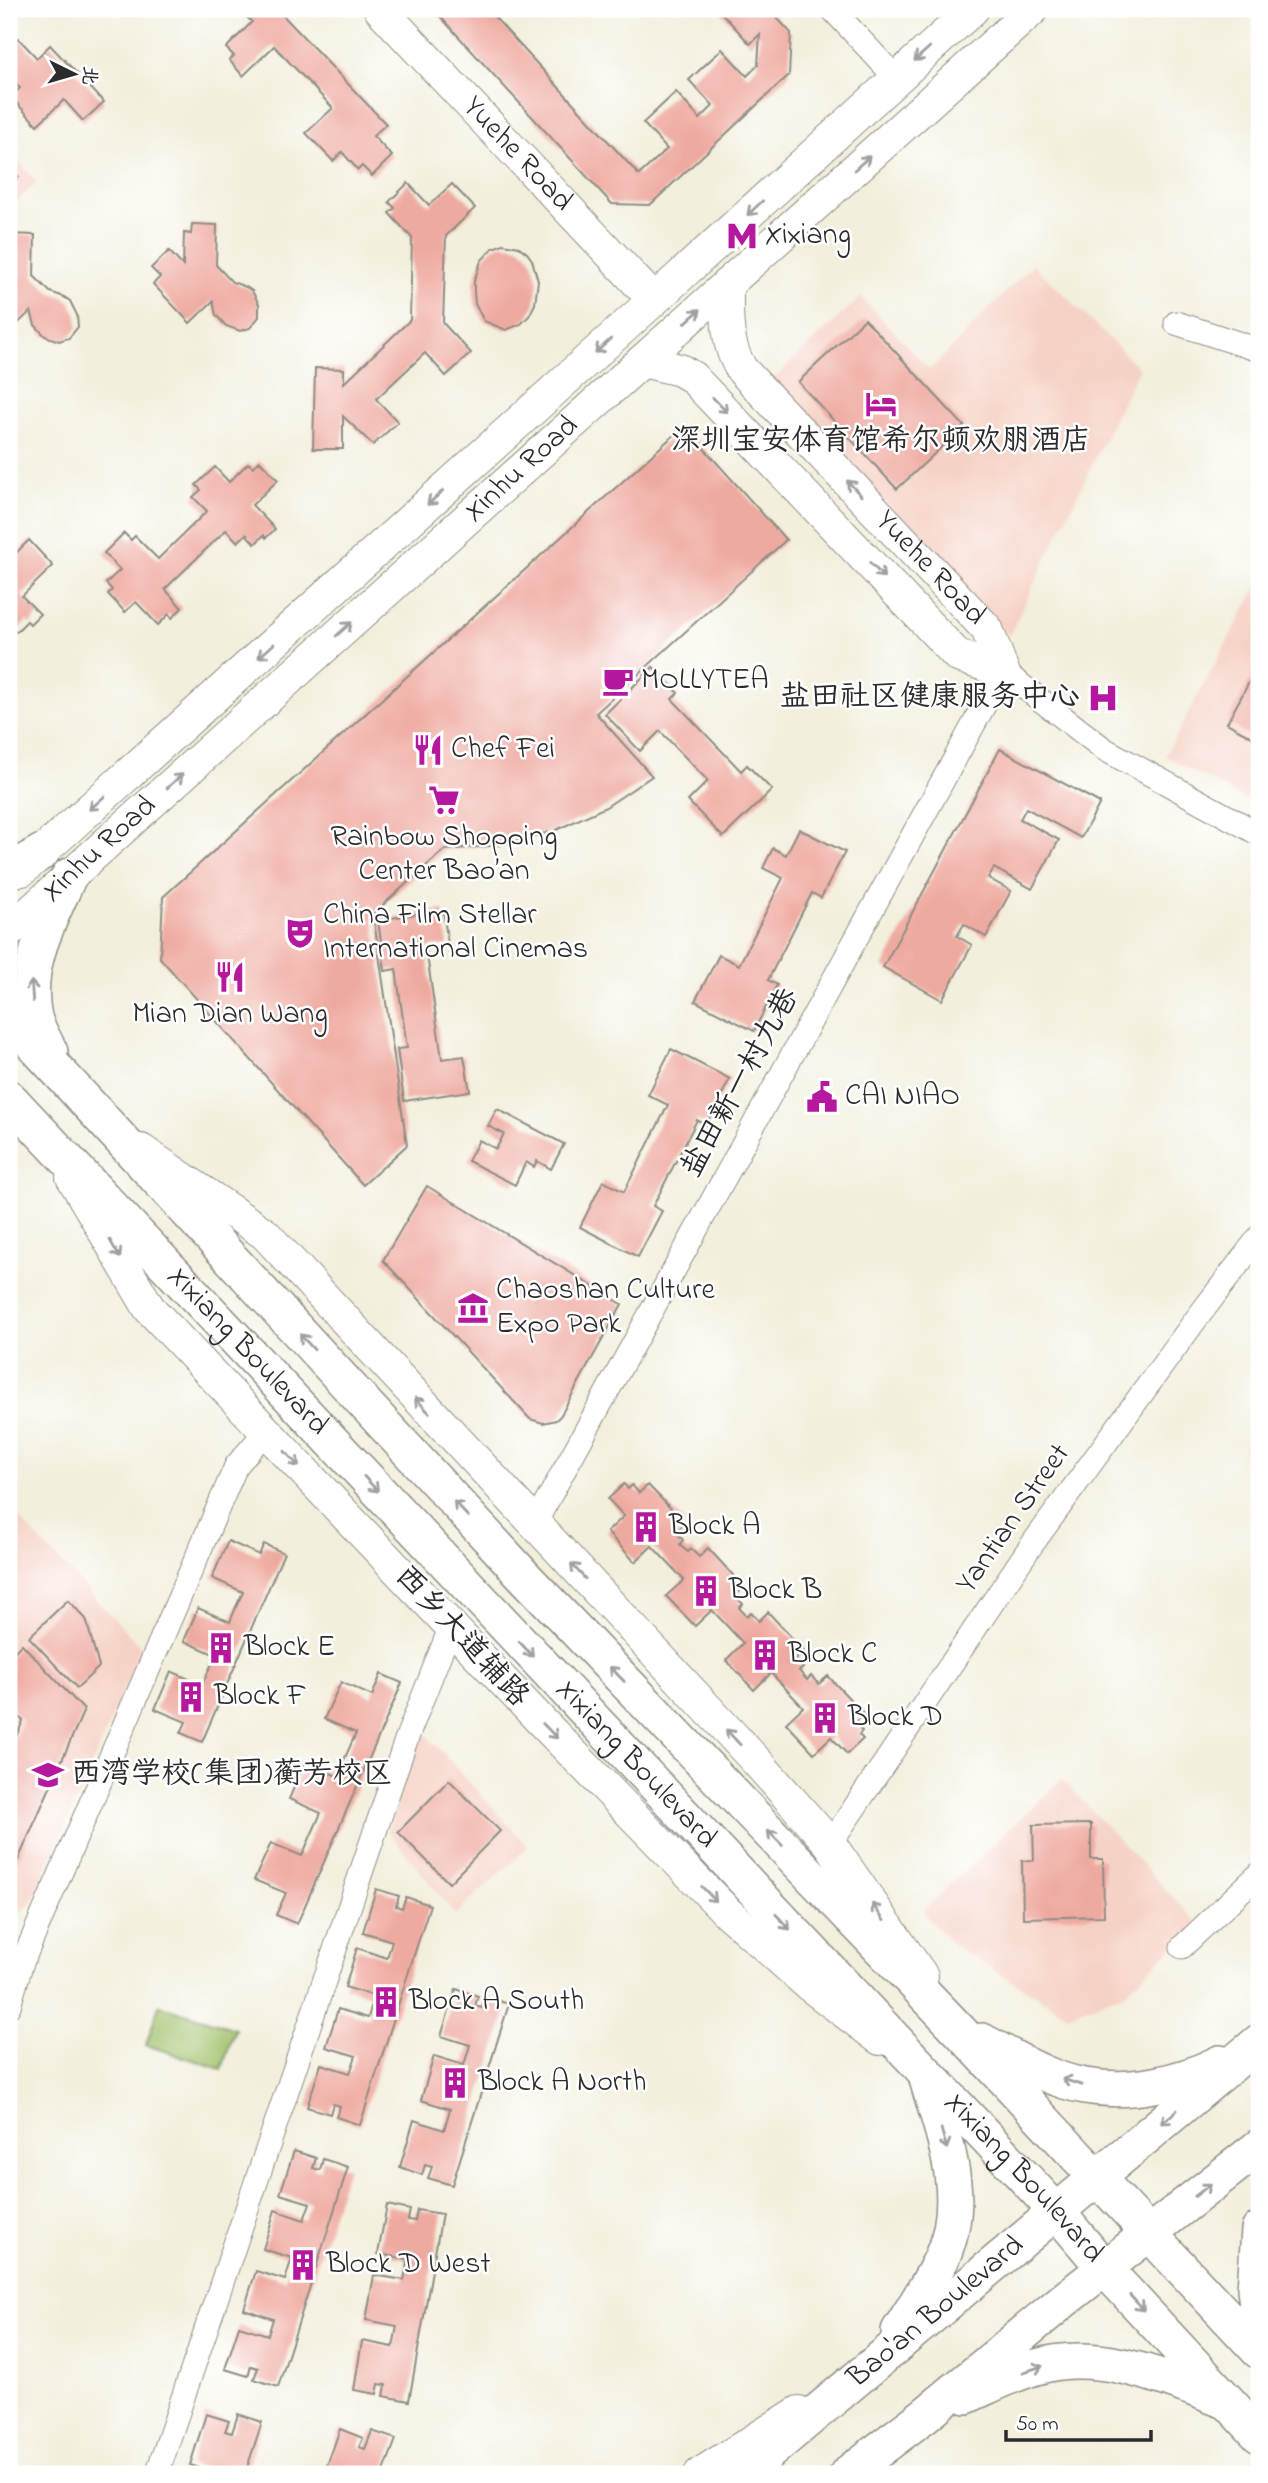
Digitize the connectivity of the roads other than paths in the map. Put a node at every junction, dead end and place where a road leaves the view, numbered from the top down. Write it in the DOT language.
graph roads {
  1 [pos="380,9"];
  2 [pos="832,9"];
  3 [pos="973,9"];
  4 [pos="1033,9"];
  5 [pos="896,78"];
  6 [pos="727,284"];
  7 [pos="654,300"];
  8 [pos="1176,323"];
  9 [pos="1259,350"];
  10 [pos="642,361"];
  11 [pos="1003,671"];
  12 [pos="1259,834"];
  13 [pos="42,852"];
  14 [pos="9,872"];
  15 [pos="69,876"];
  16 [pos="9,883"];
  17 [pos="9,931"];
  18 [pos="9,1017"];
  19 [pos="63,1077"];
  20 [pos="16,1109"];
  21 [pos="110,1128"];
  22 [pos="55,1148"];
  23 [pos="1259,1237"];
  24 [pos="266,1431"];
  25 [pos="534,1525"];
  26 [pos="451,1626"];
  27 [pos="830,1844"];
  28 [pos="1259,1874"];
  29 [pos="1182,1947"];
  30 [pos="15,1959"];
  31 [pos="9,2006"];
  32 [pos="958,2029"];
  33 [pos="1258,2043"];
  34 [pos="925,2073"];
  35 [pos="1259,2147"];
  36 [pos="1097,2176"];
  37 [pos="1057,2211"];
  38 [pos="1259,2230"];
  39 [pos="1150,2232"];
  40 [pos="1105,2269"];
  41 [pos="1259,2323"];
  42 [pos="1259,2351"];
  43 [pos="883,2358"];
  44 [pos="1229,2402"];
  45 [pos="925,2415"];
  46 [pos="1259,2435"];
  47 [pos="157,2474"];
  48 [pos="700,2474"];
  49 [pos="743,2474"];
  50 [pos="847,2474"];
  51 [pos="864,2474"];
  1 -- 7 [label="street, Yuehe Road"];
  2 -- 5 [label="street"];
  3 -- 5 [label="street, Xinhu Road, one-way"];
  6 -- 4 [label="street, Xinhu Road, one-way"];
  5 -- 7 [label="street, Xinhu Road, one-way"];
  10 -- 6 [label="street, Xinhu Road, one-way"];
  11 -- 6 [label="street, Yuehe Road, one-way"];
  7 -- 13 [label="street, Xinhu Road, one-way"];
  8 -- 9 [label="street"];
  10 -- 11 [label="street, Yuehe Road, one-way"];
  15 -- 10 [label="street, Xinhu Road, one-way"];
  11 -- 12 [label="street"];
  11 -- 25 [label="street, 盐田新一村九巷"];
  13 -- 14 [label="main road"];
  13 -- 16 [label="street, Xinhu Road"];
  15 -- 17 [label="street, Xinhu Road"];
  19 -- 15 [label="main road, one-way"];
  18 -- 19 [label="main road, Xixiang Boulevard"];
  19 -- 21 [label="main road, Xixiang Boulevard"];
  20 -- 22 [label="main road, Xixiang Boulevard"];
  25 -- 21 [label="street, one-way"];
  32 -- 21 [label="main road, Xixiang Boulevard, one-way"];
  22 -- 24 [label="street, 西乡大道辅路, one-way"];
  22 -- 34 [label="main road, Xixiang Boulevard, one-way"];
  23 -- 27 [label="street, Yantian Street"];
  24 -- 26 [label="street, 西乡大道辅路, one-way"];
  24 -- 30 [label="street"];
  27 -- 25 [label="street, one-way"];
  26 -- 34 [label="street, 西乡大道辅路, one-way"];
  26 -- 47 [label="street"];
  32 -- 27 [label="street, one-way"];
  28 -- 29 [label="street"];
  30 -- 31 [label="street"];
  33 -- 32 [label="main road, one-way"];
  32 -- 36 [label="main road, Xixiang Boulevard"];
  33 -- 36 [label="main road, Bao'an Boulevard, one-way"];
  34 -- 37 [label="main road, Xixiang Boulevard"];
  34 -- 43 [label="main road, one-way"];
  39 -- 35 [label="main road, one-way"];
  36 -- 37 [label="main road, Bao'an Boulevard"];
  36 -- 39 [label="main road, Xixiang Boulevard"];
  37 -- 40 [label="main road, Xixiang Boulevard"];
  37 -- 43 [label="main road, Bao'an Boulevard"];
  38 -- 41 [label="main road"];
  39 -- 40 [label="main road"];
  39 -- 42 [label="main road, Xixiang Boulevard"];
  40 -- 44 [label="main road, Xixiang Boulevard, one-way"];
  40 -- 45 [label="main road"];
  43 -- 48 [label="street"];
  43 -- 49 [label="main road, Bao'an Boulevard"];
  45 -- 44 [label="main road, one-way"];
  44 -- 46 [label="main road, Xixiang Boulevard"];
  45 -- 50 [label="main road"];
  45 -- 51 [label="street"];
}
